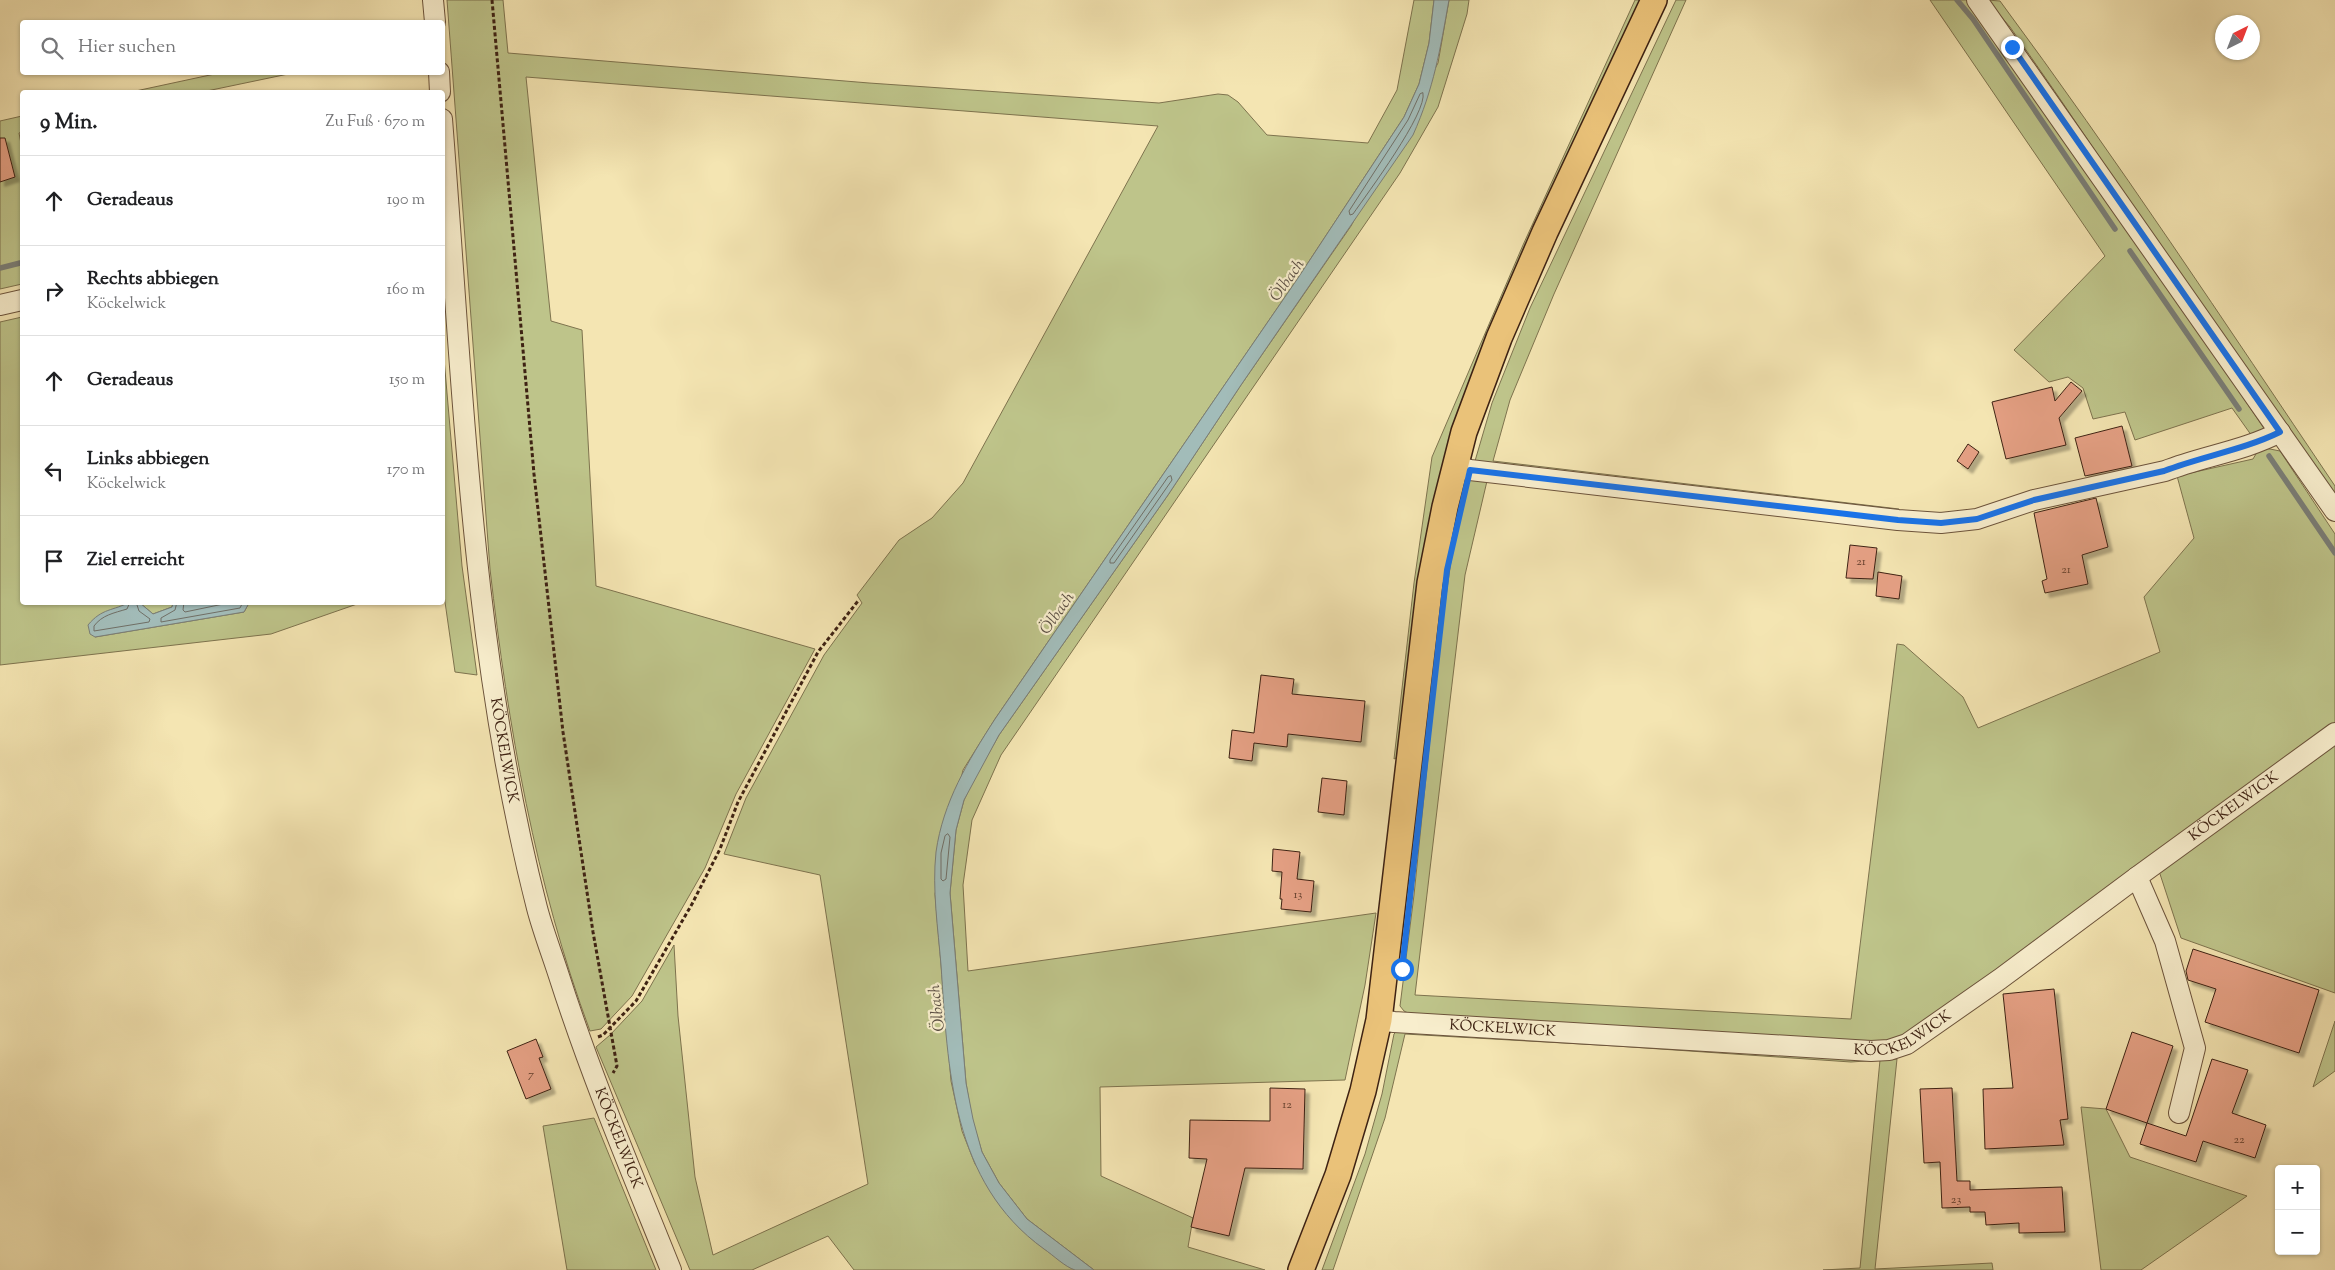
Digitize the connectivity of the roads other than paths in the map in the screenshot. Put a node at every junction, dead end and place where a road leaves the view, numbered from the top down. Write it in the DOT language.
graph roads {
  1 [pos="433,0"];
  2 [pos="1654,0"];
  3 [pos="1977,0"];
  4 [pos="435,20"];
  5 [pos="439,75"];
  6 [pos="440,90"];
  7 [pos="445,185"];
  8 [pos="446,207"];
  9 [pos="20,300"];
  10 [pos="0,305"];
  11 [pos="451,331"];
  12 [pos="2280,432"];
  13 [pos="1455,466"];
  14 [pos="2335,511"];
  15 [pos="2335,733"];
  16 [pos="2137,877"];
  17 [pos="1378,1020"];
  18 [pos="2179,1113"];
  19 [pos="671,1270"];
  20 [pos="1301,1270"];
  1 -- 4 [label="street"];
  2 -- 13 [label="main road"];
  3 -- 12 [label="street"];
  5 -- 6 [label="street"];
  7 -- 8 [label="street, KÖCKELWICK"];
  8 -- 11 [label="street, KÖCKELWICK"];
  9 -- 10 [label="street"];
  11 -- 19 [label="street, KÖCKELWICK"];
  12 -- 13 [label="street"];
  12 -- 14 [label="street"];
  13 -- 17 [label="main road"];
  15 -- 16 [label="street, KÖCKELWICK"];
  16 -- 17 [label="street, KÖCKELWICK"];
  16 -- 18 [label="street"];
  17 -- 20 [label="main road"];
}
